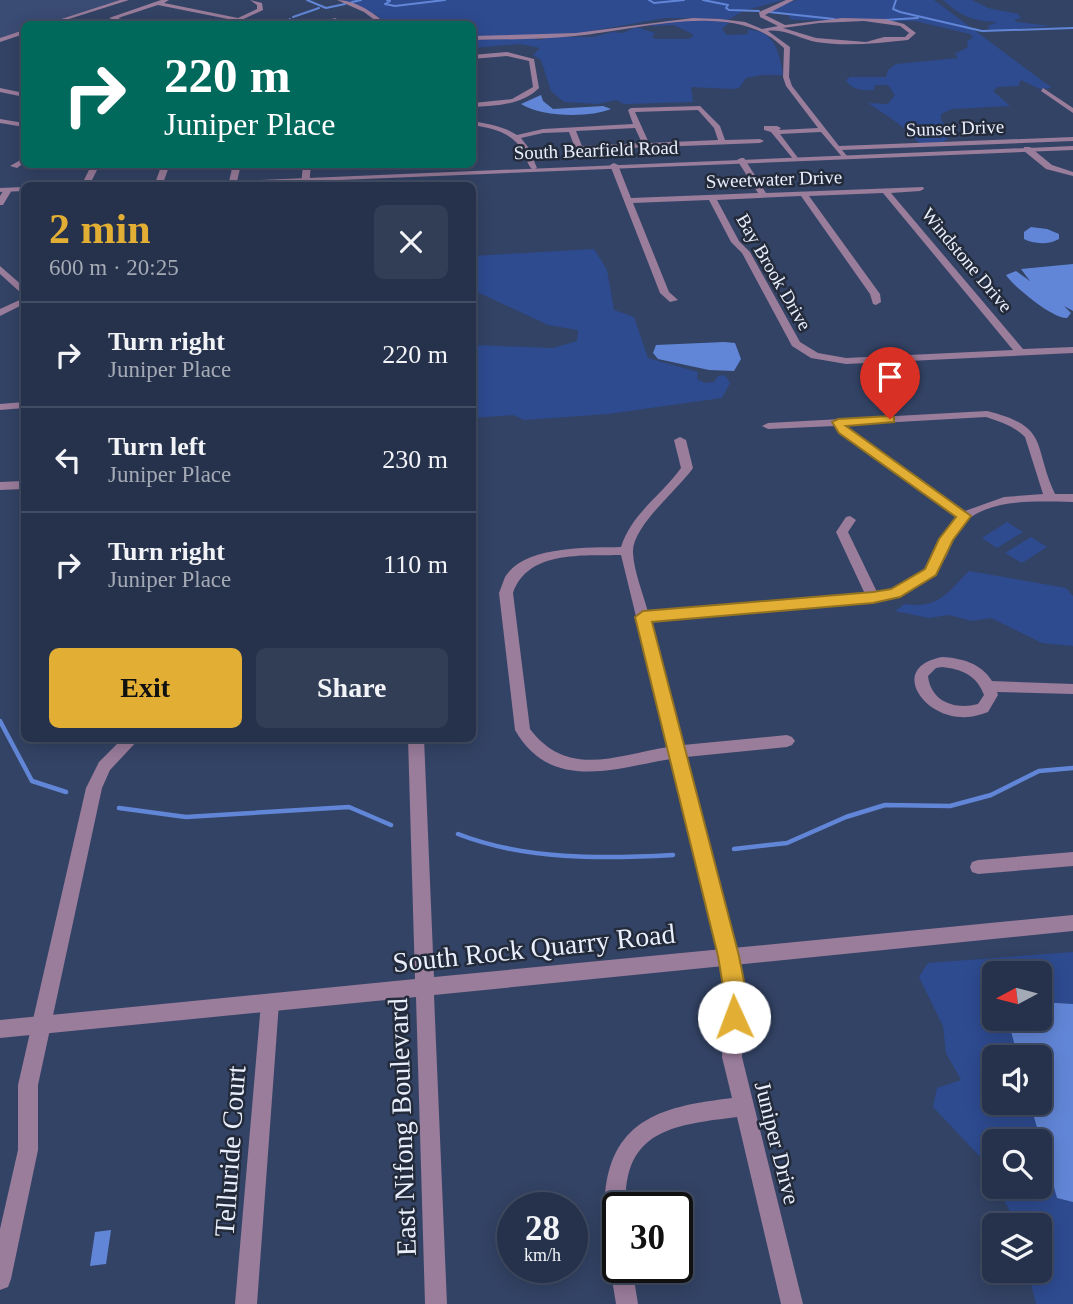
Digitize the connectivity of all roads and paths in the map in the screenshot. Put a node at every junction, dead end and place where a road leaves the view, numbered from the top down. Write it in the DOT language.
graph roads {
  1 [pos="126,0"];
  2 [pos="167,0"];
  3 [pos="253,0"];
  4 [pos="340,0"];
  5 [pos="791,0"];
  6 [pos="158,3"];
  7 [pos="62,20"];
  8 [pos="239,20"];
  9 [pos="59,21"];
  10 [pos="65,21"];
  11 [pos="68,21"];
  12 [pos="123,21"];
  13 [pos="236,21"];
  14 [pos="379,21"];
  15 [pos="780,27"];
  16 [pos="764,30"];
  17 [pos="21,33"];
  18 [pos="476,38"];
  19 [pos="0,40"];
  20 [pos="476,57"];
  21 [pos="0,90"];
  22 [pos="1043,90"];
  23 [pos="21,94"];
  24 [pos="476,104"];
  25 [pos="1073,111"];
  26 [pos="0,121"];
  27 [pos="21,124"];
  28 [pos="476,124"];
  29 [pos="637,126"];
  30 [pos="572,129"];
  31 [pos="825,130"];
  32 [pos="516,137"];
  33 [pos="1073,139"];
  34 [pos="760,141"];
  35 [pos="722,142"];
  36 [pos="646,145"];
  37 [pos="1073,148"];
  38 [pos="1027,149"];
  39 [pos="841,152"];
  40 [pos="794,158"];
  41 [pos="741,160"];
  42 [pos="21,162"];
  43 [pos="614,165"];
  44 [pos="14,166"];
  45 [pos="533,168"];
  46 [pos="394,169"];
  47 [pos="1073,174"];
  48 [pos="305,182"];
  49 [pos="920,189"];
  50 [pos="4,190"];
  51 [pos="885,190"];
  52 [pos="803,194"];
  53 [pos="763,195"];
  54 [pos="711,197"];
  55 [pos="629,201"];
  56 [pos="0,203"];
  57 [pos="0,270"];
  58 [pos="21,288"];
  59 [pos="673,300"];
  60 [pos="21,302"];
  61 [pos="877,302"];
  62 [pos="0,313"];
  63 [pos="1073,350"];
  64 [pos="1021,352"];
  65 [pos="21,405"];
  66 [pos="0,407"];
  67 [pos="838,422"];
  68 [pos="768,426"];
  69 [pos="680,440"];
  70 [pos="21,485"];
  71 [pos="0,486"];
  72 [pos="1051,498"];
  73 [pos="1073,498"];
  74 [pos="964,516"];
  75 [pos="849,520"];
  76 [pos="626,551"];
  77 [pos="873,597"];
  78 [pos="643,617"];
  79 [pos="989,686"];
  80 [pos="1073,689"];
  81 [pos="787,741"];
  82 [pos="129,742"];
  83 [pos="416,742"];
  84 [pos="676,752"];
  85 [pos="1073,859"];
  86 [pos="978,867"];
  87 [pos="1073,923"];
  88 [pos="729,956"];
  89 [pos="424,989"];
  90 [pos="270,1003"];
  91 [pos="43,1025"];
  92 [pos="0,1029"];
  93 [pos="744,1106"];
  94 [pos="614,1192"];
  95 [pos="0,1279"];
  96 [pos="624,1283"];
  97 [pos="246,1304"];
  98 [pos="436,1304"];
  99 [pos="627,1304"];
  100 [pos="792,1304"];
  1 -- 7 [label="street"];
  2 -- 6 [label="street"];
  3 -- 8 [label="street"];
  4 -- 14 [label="street"];
  5 -- 15 [label="street"];
  6 -- 8 [label="street"];
  6 -- 12 [label="street"];
  7 -- 9 [label="street"];
  7 -- 10 [label="street"];
  7 -- 11 [label="street"];
  8 -- 13 [label="street"];
  15 -- 15 [label="street"];
  15 -- 16 [label="street"];
  16 -- 18 [label="street"];
  16 -- 31 [label="street"];
  17 -- 19 [label="street"];
  20 -- 24 [label="street"];
  21 -- 23 [label="street"];
  22 -- 25 [label="street"];
  26 -- 27 [label="street"];
  28 -- 32 [label="street"];
  29 -- 30 [label="street"];
  29 -- 35 [label="street"];
  29 -- 36 [label="street"];
  30 -- 32 [label="street"];
  30 -- 36 [label="street"];
  31 -- 39 [label="street"];
  31 -- 40 [label="street"];
  32 -- 45 [label="street"];
  33 -- 39 [label="street, Sunset Drive"];
  34 -- 35 [label="street"];
  35 -- 36 [label="street"];
  37 -- 38 [label="street, South Bearfield Road"];
  38 -- 39 [label="street, South Bearfield Road"];
  38 -- 47 [label="street"];
  39 -- 40 [label="street, South Bearfield Road"];
  40 -- 41 [label="street, South Bearfield Road"];
  41 -- 43 [label="street, South Bearfield Road"];
  41 -- 53 [label="street"];
  42 -- 44 [label="street"];
  43 -- 45 [label="street, South Bearfield Road"];
  43 -- 55 [label="street"];
  45 -- 46 [label="street, South Bearfield Road"];
  46 -- 48 [label="street, South Bearfield Road"];
  49 -- 51 [label="street, Sweetwater Drive"];
  50 -- 56 [label="street"];
  51 -- 52 [label="street, Sweetwater Drive"];
  51 -- 64 [label="street, Windstone Drive"];
  52 -- 53 [label="street, Sweetwater Drive"];
  52 -- 61 [label="street"];
  53 -- 54 [label="street, Sweetwater Drive"];
  54 -- 55 [label="street, Sweetwater Drive"];
  54 -- 64 [label="street, Bay Brook Drive"];
  55 -- 59 [label="street"];
  57 -- 58 [label="street"];
  60 -- 62 [label="street"];
  63 -- 64 [label="street"];
  65 -- 66 [label="street"];
  67 -- 68 [label="street"];
  67 -- 72 [label="street"];
  67 -- 74 [label="street"];
  69 -- 76 [label="street"];
  70 -- 71 [label="street"];
  72 -- 73 [label="street"];
  72 -- 74 [label="street"];
  74 -- 77 [label="street"];
  75 -- 77 [label="street"];
  76 -- 78 [label="street, Juniper Drive"];
  76 -- 84 [label="street"];
  77 -- 78 [label="street"];
  78 -- 84 [label="street, Juniper Drive"];
  79 -- 79 [label="street"];
  79 -- 80 [label="street"];
  81 -- 84 [label="street"];
  82 -- 91 [label="street"];
  83 -- 89 [label="street, East Nifong Boulevard"];
  84 -- 88 [label="street, Juniper Drive"];
  85 -- 86 [label="street"];
  87 -- 88 [label="street, South Rock Quarry Road"];
  88 -- 89 [label="street, South Rock Quarry Road"];
  88 -- 93 [label="street, Juniper Drive"];
  89 -- 90 [label="street, South Rock Quarry Road"];
  89 -- 98 [label="street, East Nifong Boulevard"];
  90 -- 91 [label="street, South Rock Quarry Road"];
  90 -- 97 [label="street, Telluride Court"];
  91 -- 92 [label="street, South Rock Quarry Road"];
  91 -- 95 [label="street"];
  93 -- 94 [label="street"];
  93 -- 100 [label="street, Juniper Drive"];
  96 -- 99 [label="street"];
}
